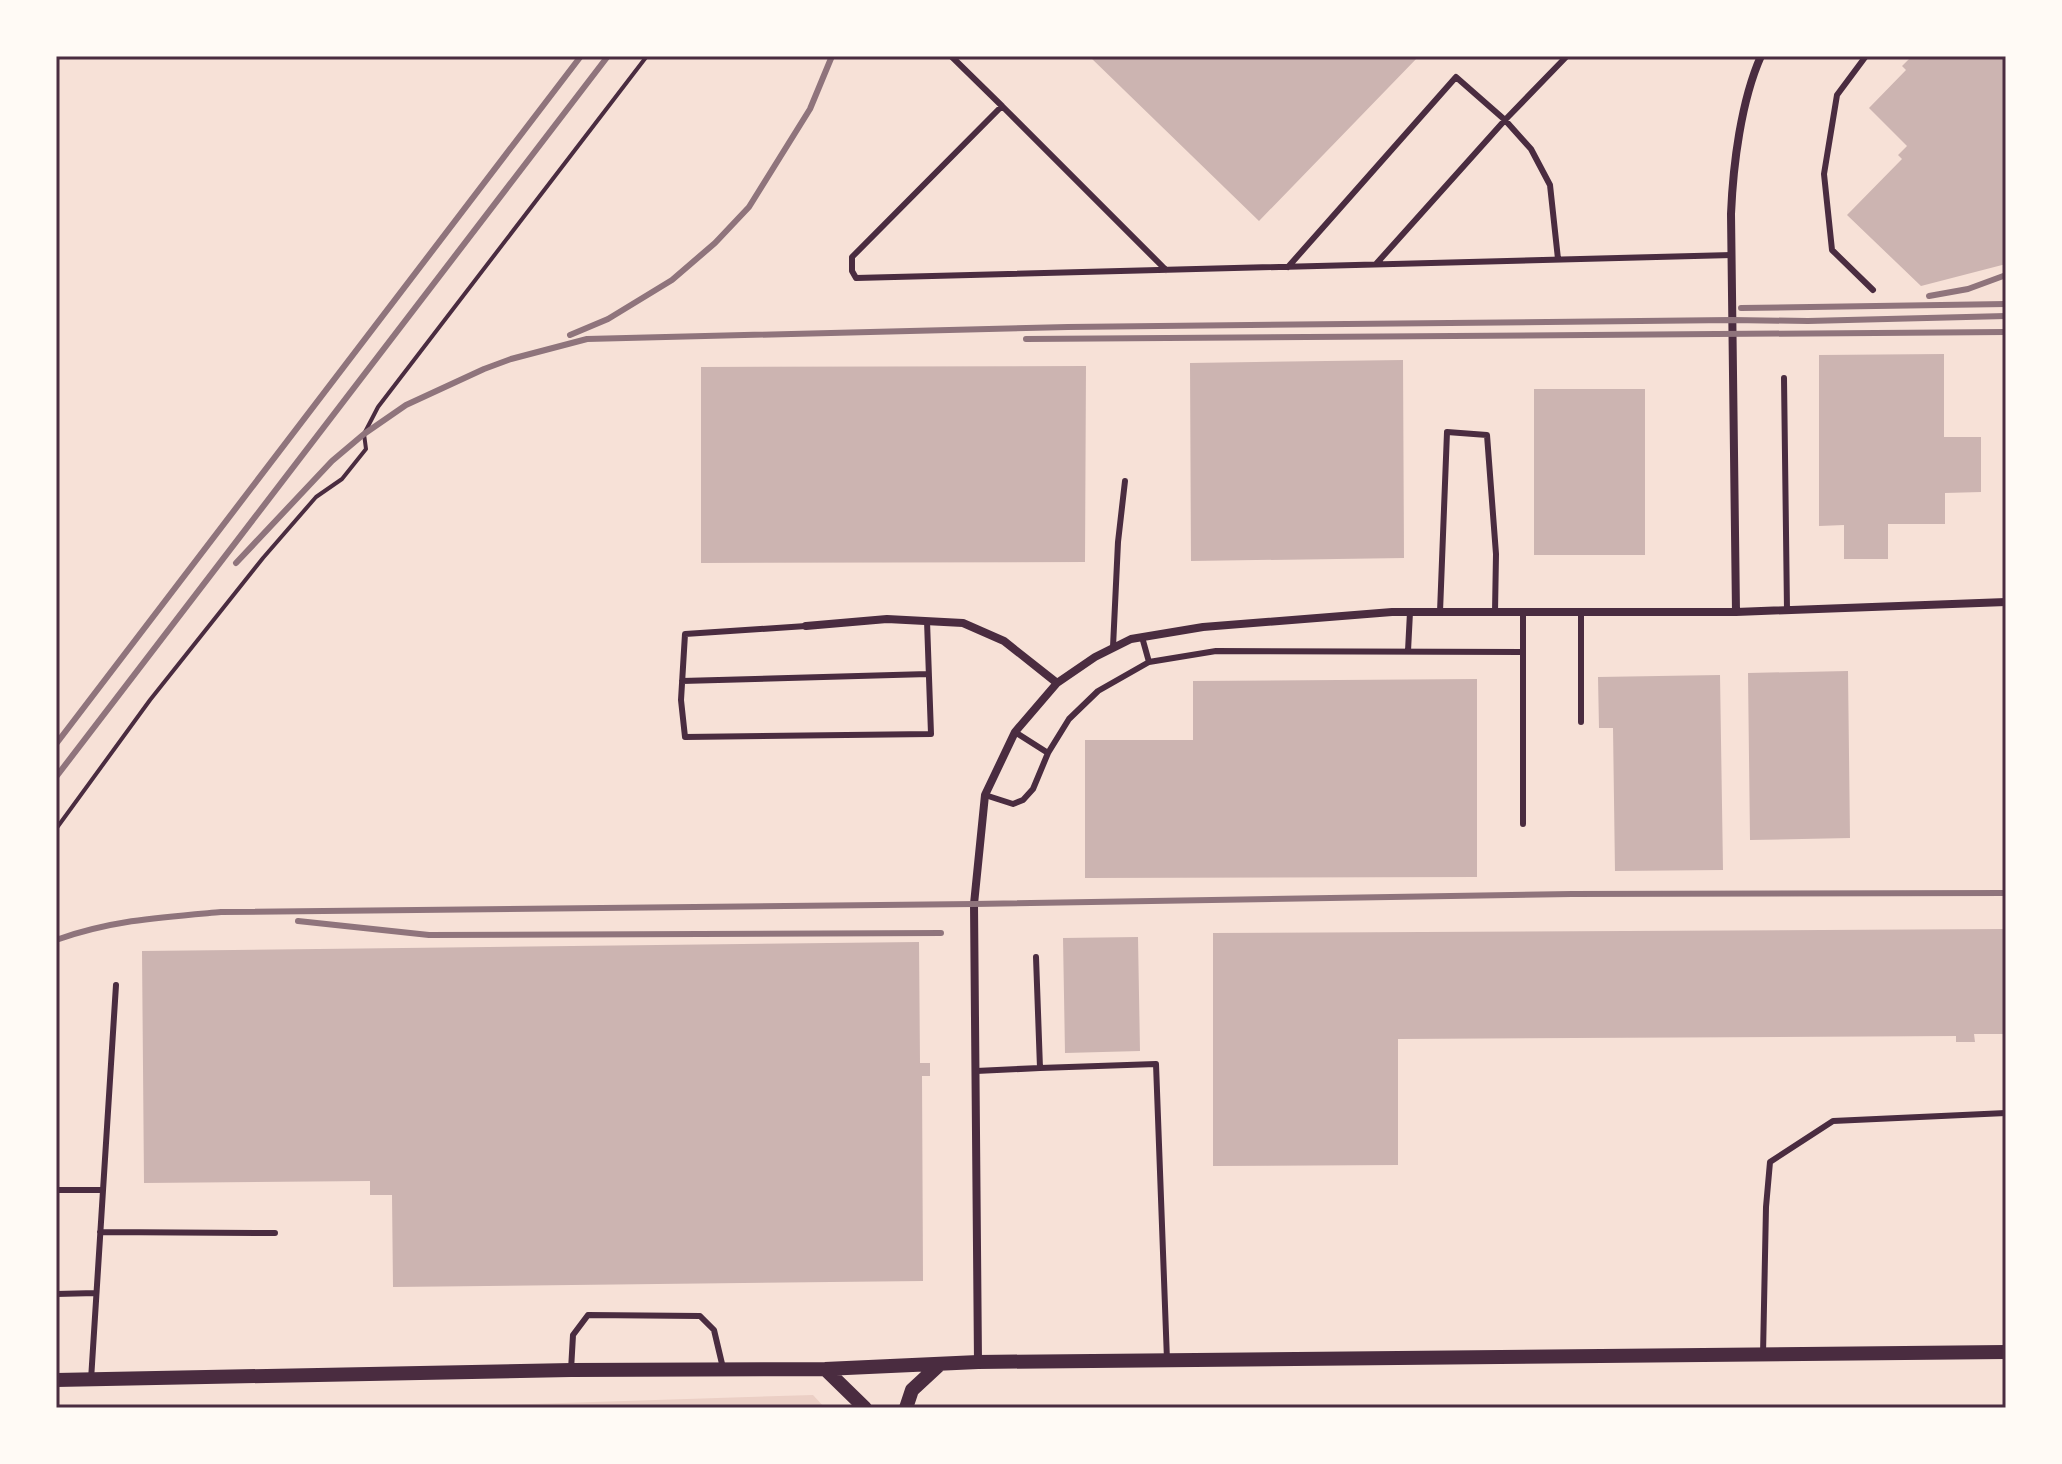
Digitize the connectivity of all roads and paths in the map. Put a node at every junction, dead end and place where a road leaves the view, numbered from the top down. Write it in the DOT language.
graph roads {
  1 [pos="647,56"];
  2 [pos="951,56"];
  3 [pos="1567,56"];
  4 [pos="1761,56"];
  5 [pos="1866,56"];
  6 [pos="1002,106"];
  7 [pos="1505,120"];
  8 [pos="1732,255"];
  9 [pos="1558,259"];
  10 [pos="1376,264"];
  11 [pos="1288,267"];
  12 [pos="1166,270"];
  13 [pos="1873,290"];
  14 [pos="1784,378"];
  15 [pos="1125,481"];
  16 [pos="2006,602"];
  17 [pos="1787,610"];
  18 [pos="1410,612"];
  19 [pos="1440,612"];
  20 [pos="1495,612"];
  21 [pos="1523,612"];
  22 [pos="1581,612"];
  23 [pos="1736,612"];
  24 [pos="927,621"];
  25 [pos="806,626"];
  26 [pos="1142,637"];
  27 [pos="1113,647"];
  28 [pos="1408,651"];
  29 [pos="1523,652"];
  30 [pos="1149,662"];
  31 [pos="928,674"];
  32 [pos="682,681"];
  33 [pos="1057,683"];
  34 [pos="1581,722"];
  35 [pos="1015,732"];
  36 [pos="1048,753"];
  37 [pos="985,795"];
  38 [pos="1523,824"];
  39 [pos="56,829"];
  40 [pos="1036,957"];
  41 [pos="116,985"];
  42 [pos="1040,1068"];
  43 [pos="976,1071"];
  44 [pos="2006,1113"];
  45 [pos="56,1190"];
  46 [pos="103,1190"];
  47 [pos="100,1232"];
  48 [pos="275,1233"];
  49 [pos="96,1293"];
  50 [pos="56,1294"];
  51 [pos="2006,1352"];
  52 [pos="1763,1355"];
  53 [pos="1167,1360"];
  54 [pos="978,1362"];
  55 [pos="939,1365"];
  56 [pos="723,1368"];
  57 [pos="825,1369"];
  58 [pos="571,1370"];
  59 [pos="56,1380"];
  60 [pos="91,1380"];
  61 [pos="865,1408"];
  62 [pos="906,1408"];
  1 -- 39 [label="path"];
  2 -- 6 [label="lane"];
  3 -- 7 [label="lane"];
  4 -- 8 [label="street"];
  5 -- 13 [label="lane"];
  6 -- 12 [label="lane"];
  6 -- 12 [label="lane"];
  7 -- 9 [label="lane"];
  7 -- 10 [label="lane"];
  7 -- 11 [label="lane"];
  8 -- 9 [label="lane"];
  8 -- 23 [label="street"];
  9 -- 10 [label="lane"];
  10 -- 11 [label="lane"];
  11 -- 12 [label="lane"];
  14 -- 17 [label="lane"];
  15 -- 27 [label="lane"];
  16 -- 17 [label="street"];
  17 -- 23 [label="street"];
  18 -- 19 [label="street"];
  18 -- 26 [label="street"];
  18 -- 28 [label="lane"];
  19 -- 20 [label="street"];
  19 -- 20 [label="lane"];
  20 -- 21 [label="street"];
  21 -- 22 [label="street"];
  21 -- 29 [label="lane"];
  22 -- 23 [label="street"];
  22 -- 34 [label="lane"];
  24 -- 25 [label="street"];
  24 -- 31 [label="lane"];
  24 -- 33 [label="street"];
  25 -- 32 [label="lane"];
  26 -- 27 [label="street"];
  26 -- 30 [label="lane"];
  27 -- 33 [label="street"];
  28 -- 29 [label="lane"];
  28 -- 30 [label="lane"];
  29 -- 38 [label="lane"];
  30 -- 36 [label="lane"];
  31 -- 32 [label="lane"];
  31 -- 32 [label="lane"];
  33 -- 35 [label="street"];
  35 -- 36 [label="lane"];
  35 -- 37 [label="street"];
  36 -- 37 [label="lane"];
  37 -- 43 [label="street"];
  40 -- 42 [label="lane"];
  41 -- 46 [label="lane"];
  42 -- 43 [label="lane"];
  42 -- 53 [label="lane"];
  43 -- 54 [label="street"];
  44 -- 52 [label="lane"];
  45 -- 46 [label="lane"];
  46 -- 47 [label="lane"];
  47 -- 48 [label="lane"];
  47 -- 49 [label="lane"];
  49 -- 50 [label="lane"];
  49 -- 60 [label="lane"];
  51 -- 52 [label="street"];
  52 -- 53 [label="street"];
  53 -- 54 [label="street"];
  54 -- 55 [label="street"];
  55 -- 57 [label="street"];
  55 -- 62 [label="street"];
  56 -- 57 [label="street"];
  56 -- 58 [label="street"];
  56 -- 58 [label="lane"];
  57 -- 61 [label="street"];
  58 -- 60 [label="street"];
  59 -- 60 [label="street"];
}
